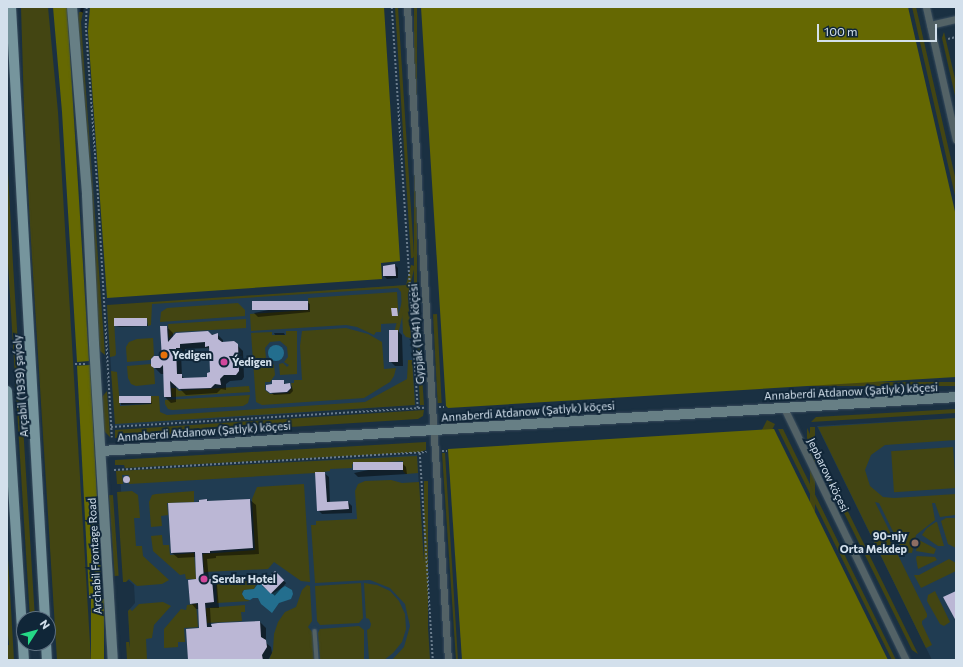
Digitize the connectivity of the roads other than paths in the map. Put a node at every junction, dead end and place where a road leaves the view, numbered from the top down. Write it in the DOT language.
graph roads {
  1 [pos="11,7"];
  2 [pos="72,7"];
  3 [pos="407,7"];
  4 [pos="926,7"];
  5 [pos="956,19"];
  6 [pos="930,25"];
  7 [pos="953,116"];
  8 [pos="956,140"];
  9 [pos="7,391"];
  10 [pos="956,397"];
  11 [pos="784,408"];
  12 [pos="434,430"];
  13 [pos="101,451"];
  14 [pos="45,611"];
  15 [pos="315,631"];
  16 [pos="24,660"];
  17 [pos="113,660"];
  18 [pos="317,660"];
  19 [pos="448,660"];
  20 [pos="906,660"];
  1 -- 14 [label="main road, Arçabil (1939) şaýoly"];
  2 -- 13 [label="street, Archabil Frontage Road"];
  3 -- 12 [label="street, Gypjak (1941) köçesi"];
  4 -- 6 [label="street"];
  5 -- 6 [label="street"];
  6 -- 7 [label="street"];
  7 -- 8 [label="street"];
  9 -- 16 [label="main road, Arçabil (1939) şaýoly"];
  10 -- 11 [label="street, Annaberdi Atdanow (Şatlyk) köçesi"];
  11 -- 12 [label="street, Annaberdi Atdanow (Şatlyk) köçesi"];
  11 -- 20 [label="street, Jepbarow köçesi"];
  12 -- 13 [label="street, Annaberdi Atdanow (Şatlyk) köçesi"];
  12 -- 19 [label="street, Gypjak (1941) köçesi"];
  13 -- 17 [label="street, Archabil Frontage Road"];
  15 -- 18 [label="lane"];
}
